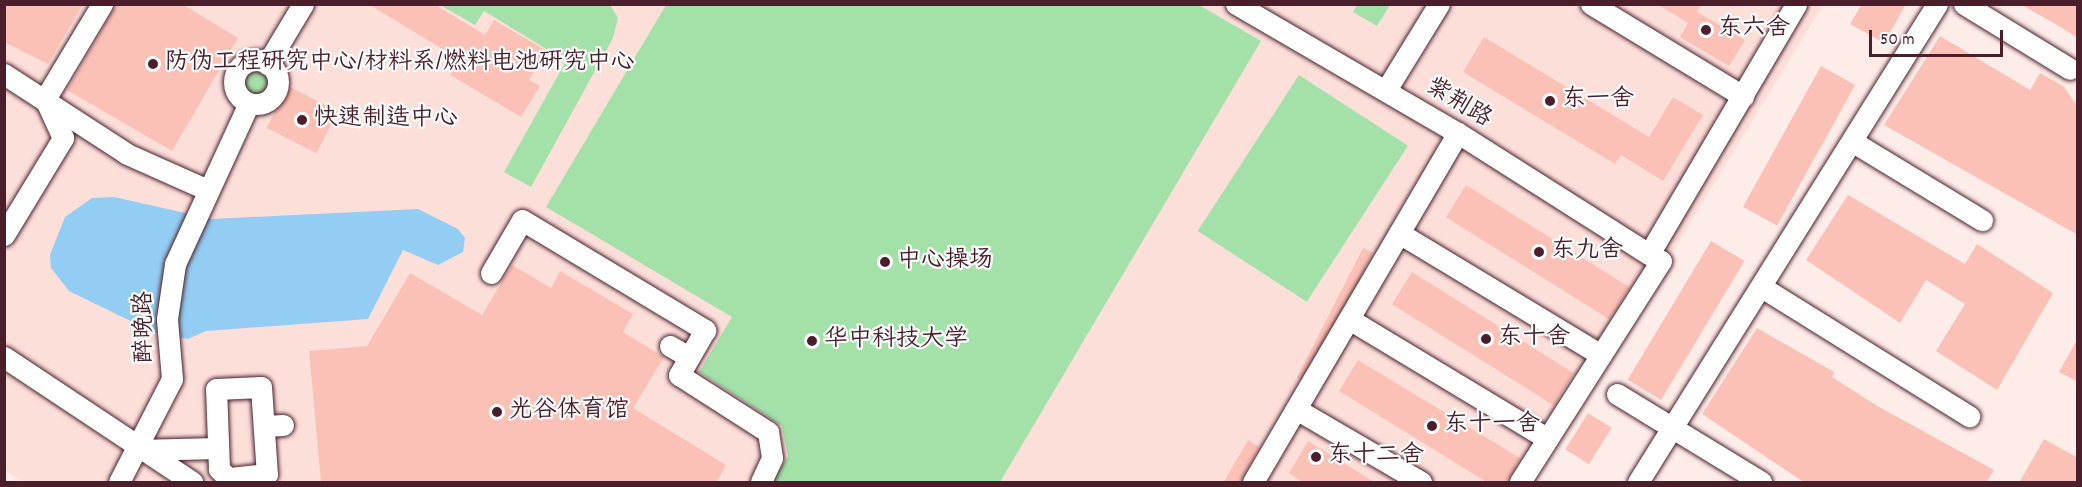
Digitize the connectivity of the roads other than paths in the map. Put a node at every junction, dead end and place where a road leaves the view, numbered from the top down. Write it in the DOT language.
graph roads {
  1 [pos="102,4"];
  2 [pos="1236,4"];
  3 [pos="1439,4"];
  4 [pos="1591,4"];
  5 [pos="1796,4"];
  6 [pos="1937,4"];
  7 [pos="1964,4"];
  8 [pos="299,6"];
  9 [pos="267,64"];
  10 [pos="2070,69"];
  11 [pos="4,74"];
  12 [pos="1386,90"];
  13 [pos="1743,96"];
  14 [pos="45,99"];
  15 [pos="249,103"];
  16 [pos="1458,133"];
  17 [pos="1853,142"];
  18 [pos="208,190"];
  19 [pos="1982,220"];
  20 [pos="1400,233"];
  21 [pos="4,235"];
  22 [pos="1649,254"];
  23 [pos="491,273"];
  24 [pos="1763,288"];
  25 [pos="1349,319"];
  26 [pos="670,346"];
  27 [pos="1602,355"];
  28 [pos="4,357"];
  29 [pos="689,357"];
  30 [pos="1617,394"];
  31 [pos="1296,409"];
  32 [pos="1969,416"];
  33 [pos="1673,428"];
  34 [pos="1548,439"];
  35 [pos="218,448"];
  36 [pos="137,450"];
  37 [pos="265,478"];
  38 [pos="119,483"];
  39 [pos="192,483"];
  40 [pos="761,483"];
  41 [pos="1253,483"];
  42 [pos="1421,483"];
  43 [pos="1520,483"];
  44 [pos="1638,483"];
  45 [pos="1761,483"];
  1 -- 14 [label="street"];
  2 -- 12 [label="street, 紫荆路"];
  3 -- 12 [label="street"];
  4 -- 13 [label="street"];
  5 -- 13 [label="street"];
  6 -- 17 [label="street"];
  7 -- 10 [label="street"];
  8 -- 9 [label="street"];
  9 -- 15 [label="street"];
  9 -- 15 [label="street"];
  11 -- 14 [label="street"];
  12 -- 16 [label="street, 紫荆路"];
  13 -- 22 [label="street"];
  14 -- 18 [label="street"];
  14 -- 21 [label="street"];
  15 -- 18 [label="street, 醉晚路"];
  16 -- 20 [label="street"];
  16 -- 22 [label="street, 紫荆路"];
  17 -- 19 [label="street"];
  17 -- 24 [label="street"];
  18 -- 36 [label="street, 醉晚路"];
  20 -- 25 [label="street"];
  20 -- 27 [label="street"];
  22 -- 27 [label="street"];
  23 -- 29 [label="street"];
  24 -- 32 [label="street"];
  24 -- 33 [label="street"];
  25 -- 31 [label="street"];
  25 -- 34 [label="street"];
  26 -- 29 [label="street"];
  27 -- 34 [label="street"];
  28 -- 36 [label="street"];
  29 -- 40 [label="street"];
  30 -- 33 [label="street"];
  31 -- 41 [label="street"];
  31 -- 42 [label="street"];
  33 -- 44 [label="street"];
  33 -- 45 [label="street"];
  34 -- 43 [label="street"];
  35 -- 36 [label="street"];
  35 -- 37 [label="street"];
  35 -- 37 [label="street"];
  36 -- 38 [label="street, 醉晚路"];
  36 -- 39 [label="street"];
}
